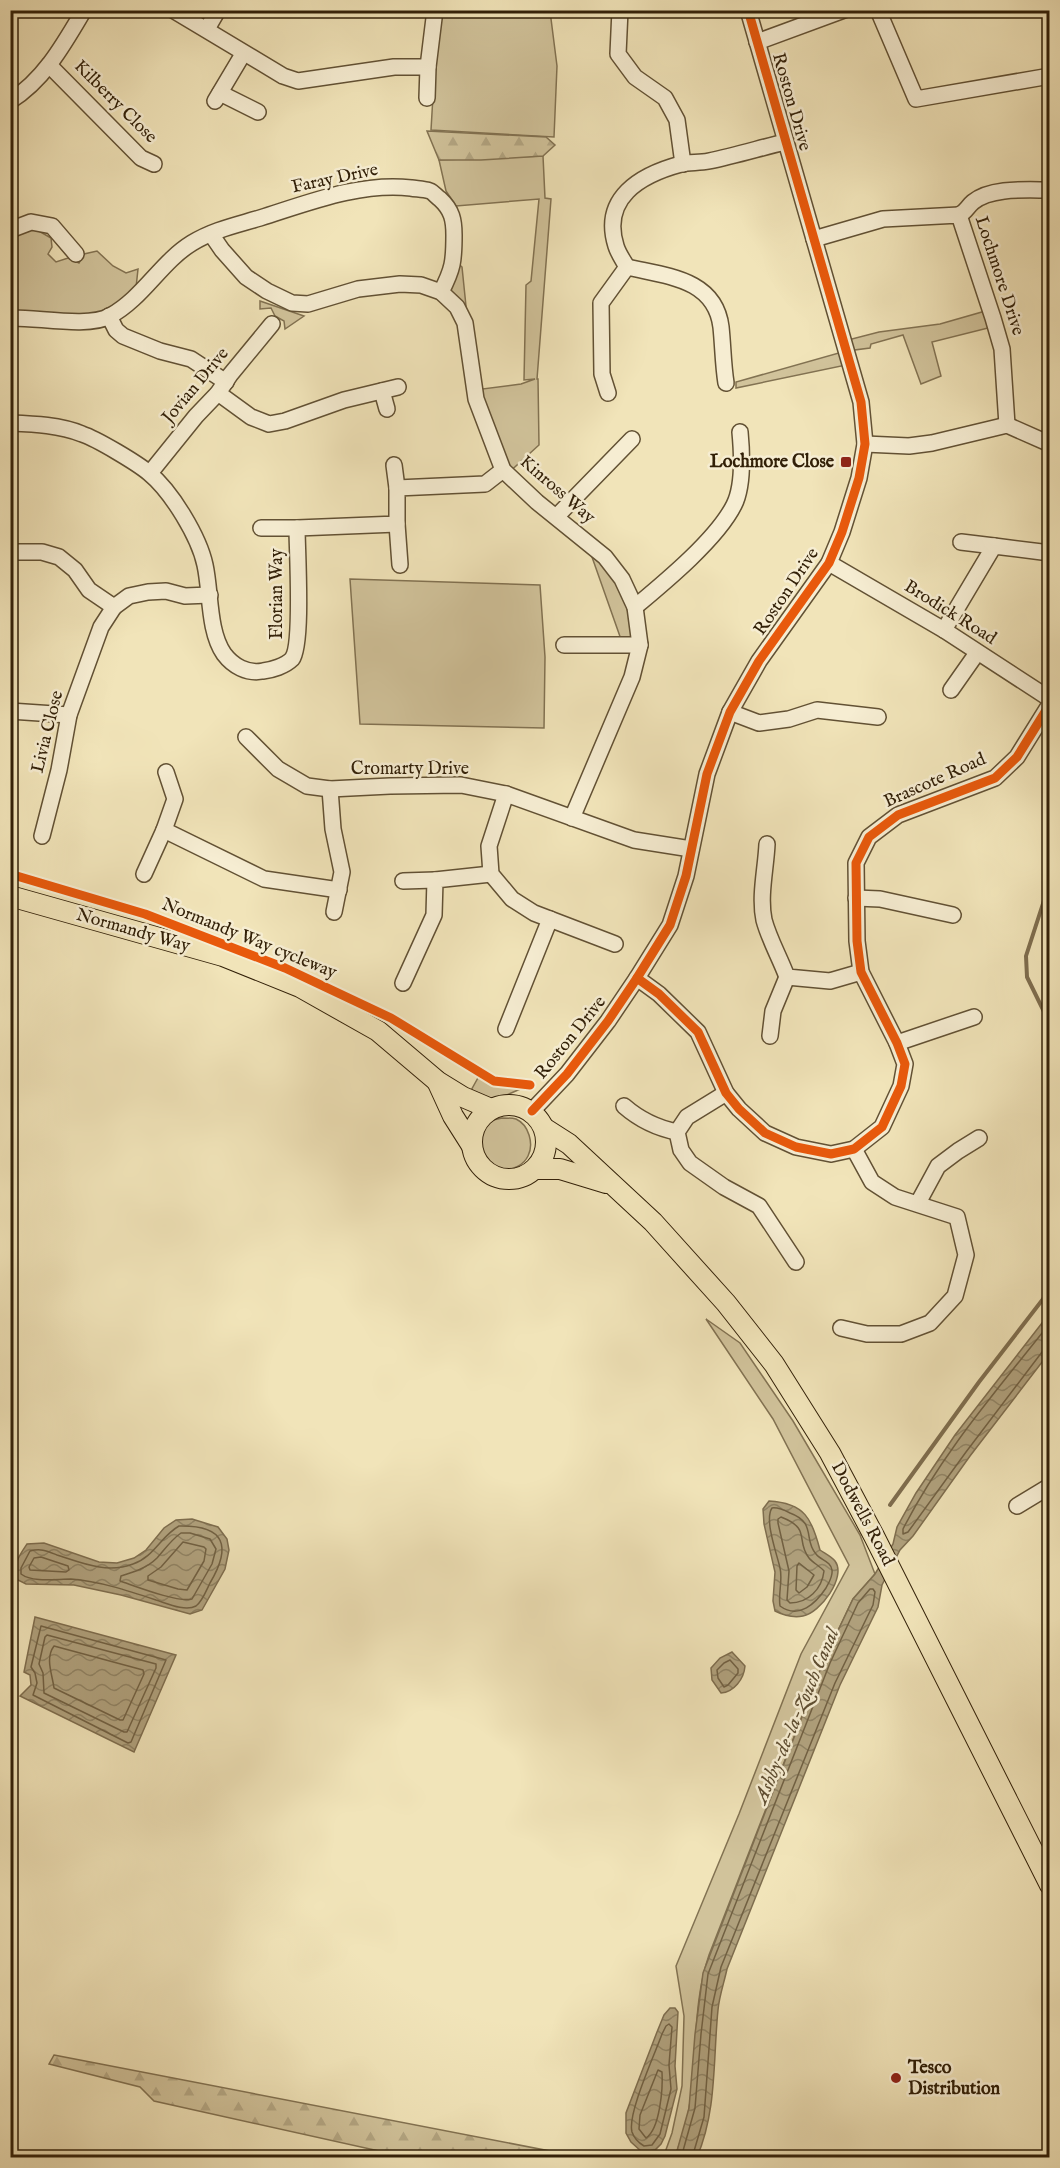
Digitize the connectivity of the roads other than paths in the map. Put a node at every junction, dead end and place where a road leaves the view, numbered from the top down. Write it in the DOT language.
graph roads {
  1 [pos="84,10"];
  2 [pos="173,10"];
  3 [pos="219,10"];
  4 [pos="435,10"];
  5 [pos="620,10"];
  6 [pos="748,10"];
  7 [pos="844,10"];
  8 [pos="878,10"];
  9 [pos="207,29"];
  10 [pos="758,42"];
  11 [pos="243,54"];
  12 [pos="49,64"];
  13 [pos="428,67"];
  14 [pos="1050,76"];
  15 [pos="11,98"];
  16 [pos="427,98"];
  17 [pos="258,112"];
  18 [pos="785,142"];
  19 [pos="154,164"];
  20 [pos="683,164"];
  21 [pos="1050,190"];
  22 [pos="959,215"];
  23 [pos="10,230"];
  24 [pos="211,234"];
  25 [pos="814,239"];
  26 [pos="76,254"];
  27 [pos="627,267"];
  28 [pos="441,292"];
  29 [pos="109,316"];
  30 [pos="10,318"];
  31 [pos="272,324"];
  32 [pos="726,383"];
  33 [pos="398,387"];
  34 [pos="222,388"];
  35 [pos="382,392"];
  36 [pos="608,393"];
  37 [pos="387,409"];
  38 [pos="10,423"];
  39 [pos="1006,425"];
  40 [pos="740,432"];
  41 [pos="632,439"];
  42 [pos="865,444"];
  43 [pos="1050,444"];
  44 [pos="394,465"];
  45 [pos="503,470"];
  46 [pos="150,473"];
  47 [pos="397,488"];
  48 [pos="557,516"];
  49 [pos="397,524"];
  50 [pos="261,528"];
  51 [pos="297,528"];
  52 [pos="962,542"];
  53 [pos="994,546"];
  54 [pos="10,552"];
  55 [pos="1050,553"];
  56 [pos="829,562"];
  57 [pos="400,565"];
  58 [pos="210,595"];
  59 [pos="114,607"];
  60 [pos="635,607"];
  61 [pos="944,630"];
  62 [pos="564,645"];
  63 [pos="640,645"];
  64 [pos="977,653"];
  65 [pos="951,690"];
  66 [pos="1050,699"];
  67 [pos="1050,704"];
  68 [pos="10,711"];
  69 [pos="730,712"];
  70 [pos="69,715"];
  71 [pos="878,717"];
  72 [pos="246,737"];
  73 [pos="166,772"];
  74 [pos="330,789"];
  75 [pos="506,794"];
  76 [pos="572,818"];
  77 [pos="164,830"];
  78 [pos="42,836"];
  79 [pos="767,844"];
  80 [pos="691,849"];
  81 [pos="144,874"];
  82 [pos="491,874"];
  83 [pos="435,880"];
  84 [pos="403,881"];
  85 [pos="339,890"];
  86 [pos="10,896"];
  87 [pos="856,898"];
  88 [pos="334,912"];
  89 [pos="953,915"];
  90 [pos="550,918"];
  91 [pos="615,944"];
  92 [pos="861,972"];
  93 [pos="787,977"];
  94 [pos="637,978"];
  95 [pos="403,983"];
  96 [pos="974,1017"];
  97 [pos="506,1029"];
  98 [pos="770,1036"];
  99 [pos="897,1043"];
  100 [pos="437,1081"];
  101 [pos="726,1094"];
  102 [pos="624,1106"];
  103 [pos="491,1109"];
  104 [pos="531,1111"];
  105 [pos="544,1128"];
  106 [pos="677,1132"];
  107 [pos="979,1138"];
  108 [pos="472,1146"];
  109 [pos="854,1149"];
  110 [pos="536,1169"];
  111 [pos="611,1185"];
  112 [pos="918,1203"];
  113 [pos="796,1262"];
  114 [pos="841,1328"];
  115 [pos="1050,1486"];
  116 [pos="1017,1506"];
  117 [pos="1050,1885"];
  1 -- 12 [label="street"];
  2 -- 9 [label="street"];
  3 -- 9 [label="street"];
  4 -- 13 [label="street"];
  5 -- 20 [label="street"];
  6 -- 10 [label="street, Roston Drive"];
  7 -- 10 [label="street"];
  8 -- 14 [label="street"];
  9 -- 11 [label="street"];
  10 -- 18 [label="street, Roston Drive"];
  11 -- 13 [label="street"];
  11 -- 17 [label="street"];
  12 -- 15 [label="street"];
  12 -- 19 [label="street, Kilberry Close"];
  13 -- 16 [label="street"];
  18 -- 20 [label="street"];
  18 -- 25 [label="street, Roston Drive"];
  20 -- 27 [label="street"];
  21 -- 22 [label="street"];
  22 -- 25 [label="street, Lochmore Drive"];
  22 -- 39 [label="street, Lochmore Drive"];
  23 -- 26 [label="street"];
  24 -- 28 [label="street"];
  24 -- 28 [label="street, Faray Drive"];
  24 -- 29 [label="street, Faray Drive"];
  25 -- 42 [label="street, Roston Drive"];
  27 -- 32 [label="street"];
  27 -- 36 [label="street"];
  28 -- 45 [label="street, Kinross Way"];
  29 -- 30 [label="street"];
  29 -- 34 [label="street"];
  31 -- 34 [label="street, Jovian Drive"];
  33 -- 35 [label="street"];
  34 -- 35 [label="street"];
  34 -- 46 [label="street, Jovian Drive"];
  35 -- 37 [label="street"];
  38 -- 46 [label="street, Florian Way"];
  39 -- 42 [label="street"];
  39 -- 43 [label="street"];
  40 -- 60 [label="street"];
  41 -- 48 [label="street"];
  42 -- 56 [label="street, Roston Drive"];
  44 -- 47 [label="street"];
  45 -- 47 [label="street"];
  45 -- 48 [label="street, Kinross Way"];
  46 -- 58 [label="street, Florian Way"];
  47 -- 49 [label="street"];
  48 -- 60 [label="street, Kinross Way"];
  49 -- 51 [label="street, Florian Way"];
  49 -- 57 [label="street"];
  50 -- 51 [label="street"];
  51 -- 58 [label="street, Florian Way"];
  52 -- 53 [label="street"];
  53 -- 55 [label="street"];
  53 -- 61 [label="street"];
  54 -- 59 [label="street"];
  56 -- 61 [label="street, Brodick Road"];
  56 -- 69 [label="street, Roston Drive"];
  58 -- 59 [label="street"];
  59 -- 70 [label="street, Livia Close"];
  60 -- 63 [label="street, Kinross Way"];
  61 -- 64 [label="street, Brodick Road"];
  62 -- 63 [label="street"];
  63 -- 76 [label="street, Kinross Way"];
  64 -- 65 [label="street"];
  64 -- 66 [label="street, Brodick Road"];
  67 -- 87 [label="street, Brascote Road"];
  68 -- 70 [label="street"];
  69 -- 71 [label="street"];
  69 -- 80 [label="street, Roston Drive"];
  70 -- 78 [label="street, Livia Close"];
  72 -- 74 [label="street, Cromarty Drive"];
  73 -- 77 [label="street"];
  74 -- 75 [label="street, Cromarty Drive"];
  74 -- 85 [label="street"];
  75 -- 76 [label="street, Cromarty Drive"];
  75 -- 82 [label="street"];
  76 -- 80 [label="street, Cromarty Drive"];
  77 -- 81 [label="street"];
  77 -- 85 [label="street"];
  79 -- 93 [label="street"];
  80 -- 94 [label="street, Roston Drive"];
  82 -- 83 [label="street"];
  82 -- 90 [label="street"];
  83 -- 84 [label="street"];
  83 -- 95 [label="street"];
  85 -- 88 [label="street"];
  86 -- 100 [label="main road, Normandy Way"];
  87 -- 89 [label="street"];
  87 -- 92 [label="street, Brascote Road"];
  90 -- 91 [label="street"];
  90 -- 97 [label="street"];
  92 -- 93 [label="street"];
  92 -- 99 [label="street, Brascote Road"];
  93 -- 98 [label="street"];
  94 -- 101 [label="street"];
  94 -- 104 [label="street, Roston Drive"];
  96 -- 99 [label="street"];
  99 -- 109 [label="street, Brascote Road"];
  100 -- 103 [label="main road, Normandy Way"];
  100 -- 108 [label="main road, Normandy Way"];
  101 -- 106 [label="street"];
  101 -- 109 [label="street"];
  102 -- 106 [label="street"];
  103 -- 104 [label="main road"];
  103 -- 108 [label="main road"];
  104 -- 105 [label="main road"];
  105 -- 110 [label="main road"];
  105 -- 111 [label="main road, Dodwells Road"];
  106 -- 113 [label="street"];
  107 -- 112 [label="street"];
  108 -- 110 [label="main road"];
  109 -- 112 [label="street"];
  110 -- 111 [label="main road, Dodwells Road"];
  111 -- 117 [label="main road, Dodwells Road"];
  112 -- 114 [label="street"];
  115 -- 116 [label="street"];
}
